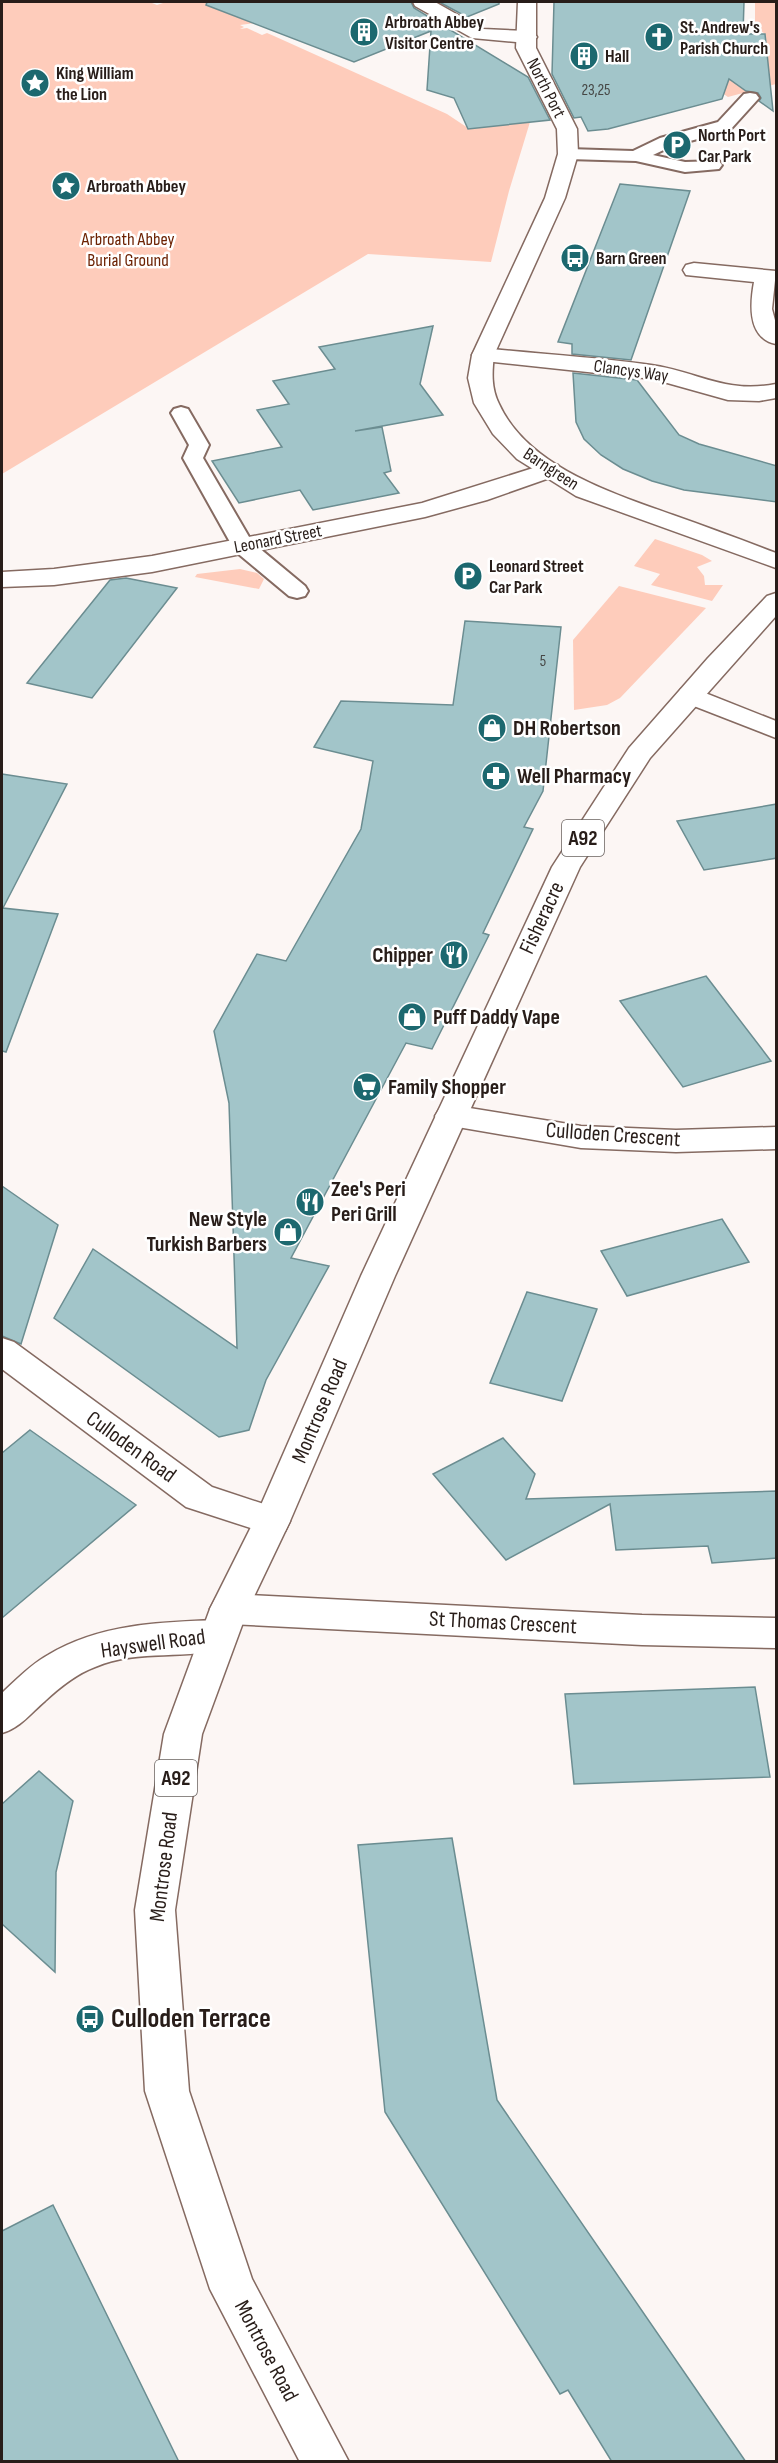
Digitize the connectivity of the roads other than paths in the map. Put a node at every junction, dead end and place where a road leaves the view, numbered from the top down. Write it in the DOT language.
graph roads {
  1 [pos="422,2"];
  2 [pos="527,2"];
  3 [pos="526,43"];
  4 [pos="750,98"];
  5 [pos="568,154"];
  6 [pos="636,156"];
  7 [pos="713,165"];
  8 [pos="555,198"];
  9 [pos="694,270"];
  10 [pos="771,276"];
  11 [pos="777,336"];
  12 [pos="483,355"];
  13 [pos="777,391"];
  14 [pos="181,413"];
  15 [pos="549,470"];
  16 [pos="243,546"];
  17 [pos="777,561"];
  18 [pos="2,580"];
  19 [pos="297,591"];
  20 [pos="777,601"];
  21 [pos="690,695"];
  22 [pos="777,730"];
  23 [pos="452,1116"];
  24 [pos="777,1138"];
  25 [pos="2,1351"];
  26 [pos="272,1521"];
  27 [pos="224,1623"];
  28 [pos="777,1633"];
  29 [pos="2,1717"];
  30 [pos="326,2462"];
  1 -- 3 [label="street"];
  2 -- 3 [label="street"];
  3 -- 5 [label="street, North Port"];
  4 -- 6 [label="lane"];
  5 -- 6 [label="lane"];
  5 -- 8 [label="street, North Port"];
  6 -- 7 [label="lane"];
  8 -- 12 [label="street, Barngreen"];
  9 -- 10 [label="street"];
  10 -- 11 [label="street"];
  12 -- 13 [label="street, Clancys Way"];
  12 -- 15 [label="street, Barngreen"];
  14 -- 16 [label="lane"];
  15 -- 16 [label="street, Leonard Street"];
  15 -- 17 [label="street, Barngreen"];
  16 -- 18 [label="street, Leonard Street"];
  16 -- 19 [label="lane"];
  20 -- 21 [label="street, Fisheracre / A92"];
  21 -- 22 [label="street"];
  21 -- 23 [label="street, Fisheracre / A92"];
  23 -- 24 [label="street, Culloden Crescent"];
  23 -- 26 [label="street, Montrose Road / A92"];
  25 -- 26 [label="street, Culloden Road"];
  26 -- 27 [label="street, Montrose Road / A92"];
  27 -- 28 [label="street, St Thomas Crescent"];
  27 -- 29 [label="street, Hayswell Road"];
  27 -- 30 [label="street, Montrose Road / A92"];
}
